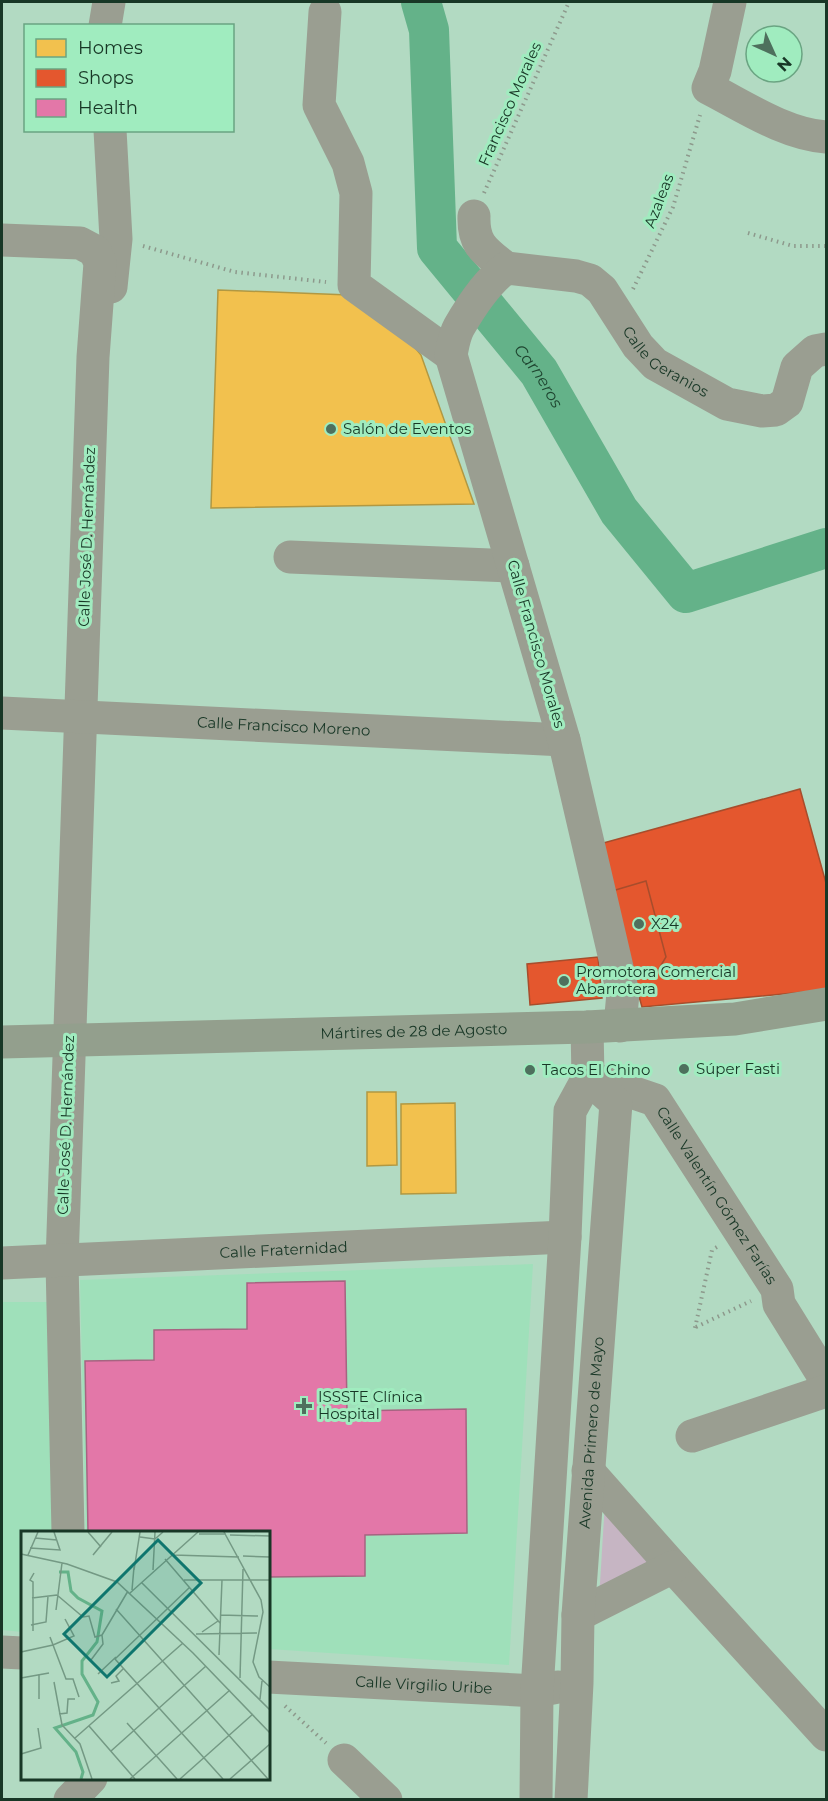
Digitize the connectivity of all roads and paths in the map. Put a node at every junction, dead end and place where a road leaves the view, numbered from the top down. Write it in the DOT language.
graph roads {
  1 [pos="109,2"];
  2 [pos="569,2"];
  3 [pos="730,2"];
  4 [pos="325,12"];
  5 [pos="105,24"];
  6 [pos="708,88"];
  7 [pos="110,132"];
  8 [pos="826,137"];
  9 [pos="474,216"];
  10 [pos="748,233"];
  11 [pos="2,240"];
  12 [pos="105,245"];
  13 [pos="826,246"];
  14 [pos="501,272"];
  15 [pos="354,285"];
  16 [pos="620,317"];
  17 [pos="455,341"];
  18 [pos="826,349"];
  19 [pos="111,430"];
  20 [pos="290,557"];
  21 [pos="513,566"];
  22 [pos="2,713"];
  23 [pos="81,718"];
  24 [pos="564,740"];
  25 [pos="826,1004"];
  26 [pos="620,1026"];
  27 [pos="587,1027"];
  28 [pos="69,1040"];
  29 [pos="2,1042"];
  30 [pos="588,1078"];
  31 [pos="740,1231"];
  32 [pos="565,1237"];
  33 [pos="62,1262"];
  34 [pos="2,1263"];
  35 [pos="777,1289"];
  36 [pos="826,1351"];
  37 [pos="826,1380"];
  38 [pos="826,1391"];
  39 [pos="692,1436"];
  40 [pos="588,1472"];
  41 [pos="68,1531"];
  42 [pos="673,1568"];
  43 [pos="578,1615"];
  44 [pos="2,1652"];
  45 [pos="21,1653"];
  46 [pos="577,1683"];
  47 [pos="273,1688"];
  48 [pos="537,1691"];
  49 [pos="826,1735"];
  50 [pos="344,1760"];
  51 [pos="90,1780"];
  52 [pos="536,1799"];
  53 [pos="70,1800"];
  54 [pos="386,1800"];
  55 [pos="571,1800"];
  1 -- 5 [label="street"];
  2 -- 9 [label="path, Francisco Morales"];
  3 -- 6 [label="street"];
  4 -- 15 [label="street"];
  6 -- 8 [label="street"];
  6 -- 16 [label="path, Azaleas"];
  7 -- 12 [label="street, Calle José D. Hernández"];
  9 -- 14 [label="street"];
  10 -- 13 [label="path"];
  11 -- 12 [label="street"];
  12 -- 15 [label="path"];
  12 -- 23 [label="street, Calle José D. Hernández"];
  14 -- 16 [label="street, Calle Geranios"];
  14 -- 17 [label="street"];
  15 -- 17 [label="street"];
  16 -- 18 [label="street, Calle Geranios"];
  17 -- 21 [label="street, Calle Francisco Morales"];
  19 -- 23 [label="street, Calle José D. Hernández"];
  20 -- 21 [label="street"];
  21 -- 24 [label="street, Calle Francisco Morales"];
  22 -- 23 [label="street, Calle Francisco Moreno"];
  23 -- 24 [label="street, Calle Francisco Moreno"];
  23 -- 28 [label="street, Calle José D. Hernández"];
  24 -- 26 [label="street, Calle Francisco Morales"];
  25 -- 26 [label="main road, Mártires de 28 de Agosto"];
  26 -- 27 [label="main road, Mártires de 28 de Agosto"];
  27 -- 28 [label="main road, Mártires de 28 de Agosto"];
  27 -- 30 [label="street"];
  28 -- 29 [label="main road, Mártires de 28 de Agosto"];
  28 -- 33 [label="street, Calle José D. Hernández"];
  30 -- 31 [label="street, Calle Valentín Gómez Farías"];
  30 -- 32 [label="street"];
  30 -- 40 [label="street, Avenida Primero de Mayo"];
  31 -- 35 [label="street, Calle Valentín Gómez Farías"];
  31 -- 35 [label="path"];
  32 -- 33 [label="street, Calle Fraternidad"];
  32 -- 48 [label="street"];
  33 -- 34 [label="street, Calle Fraternidad"];
  33 -- 41 [label="street, Calle José D. Hernández"];
  35 -- 36 [label="street, Calle Valentín Gómez Farías"];
  35 -- 37 [label="street, Calle Valentín Gómez Farías"];
  38 -- 39 [label="street"];
  40 -- 42 [label="street"];
  40 -- 43 [label="street, Avenida Primero de Mayo"];
  42 -- 43 [label="street"];
  42 -- 49 [label="street"];
  43 -- 46 [label="street, Avenida Primero de Mayo"];
  44 -- 45 [label="street"];
  46 -- 48 [label="street, Calle Virgilio Uribe"];
  46 -- 55 [label="street, Avenida Primero de Mayo"];
  47 -- 48 [label="street, Calle Virgilio Uribe"];
  47 -- 50 [label="path"];
  48 -- 52 [label="street"];
  50 -- 54 [label="street"];
  51 -- 53 [label="street"];
}
